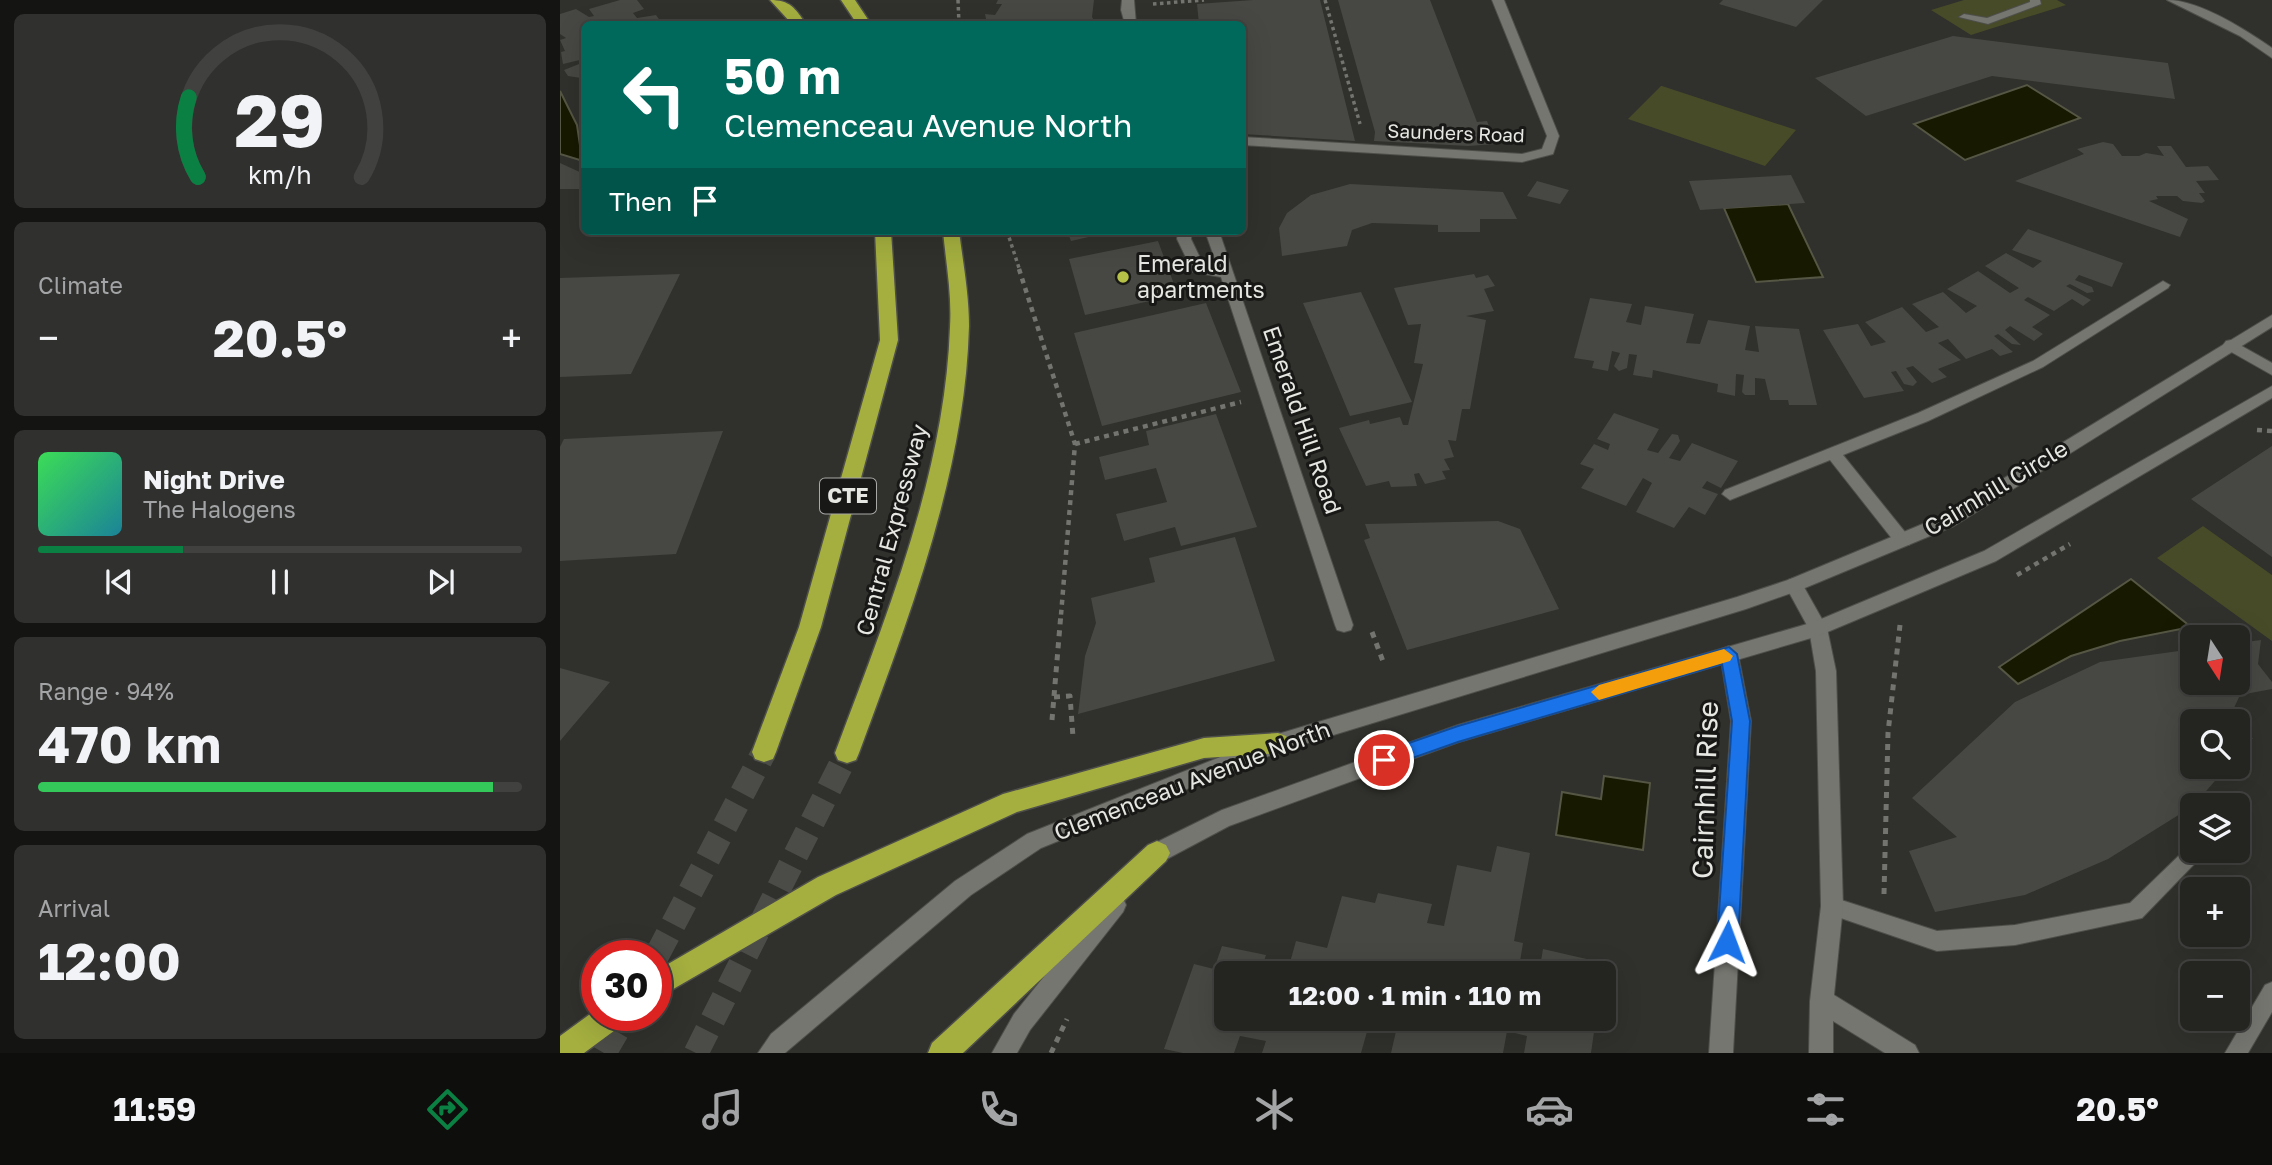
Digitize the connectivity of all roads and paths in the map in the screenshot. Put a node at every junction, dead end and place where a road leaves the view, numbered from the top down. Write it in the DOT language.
graph roads {
  1 [pos="777,0"];
  2 [pos="848,0"];
  3 [pos="958,0"];
  4 [pos="1204,0"];
  5 [pos="1325,0"];
  6 [pos="1498,0"];
  7 [pos="2016,0"];
  8 [pos="2035,0"];
  9 [pos="2173,0"];
  10 [pos="1128,3"];
  11 [pos="1964,17"];
  12 [pos="797,21"];
  13 [pos="862,21"];
  14 [pos="959,21"];
  15 [pos="1131,21"];
  16 [pos="1951,21"];
  17 [pos="2272,54"];
  18 [pos="1246,141"];
  19 [pos="1367,149"];
  20 [pos="883,235"];
  21 [pos="951,235"];
  22 [pos="1008,235"];
  23 [pos="1184,235"];
  24 [pos="1213,235"];
  25 [pos="1225,272"];
  26 [pos="2164,285"];
  27 [pos="2272,320"];
  28 [pos="2231,345"];
  29 [pos="2272,370"];
  30 [pos="2272,391"];
  31 [pos="1269,395"];
  32 [pos="1075,444"];
  33 [pos="1833,453"];
  34 [pos="1730,494"];
  35 [pos="1903,541"];
  36 [pos="1794,585"];
  37 [pos="1344,625"];
  38 [pos="1898,626"];
  39 [pos="1371,628"];
  40 [pos="1818,628"];
  41 [pos="1729,654"];
  42 [pos="1384,664"];
  43 [pos="1054,697"];
  44 [pos="1052,720"];
  45 [pos="1073,737"];
  46 [pos="1278,743"];
  47 [pos="764,752"];
  48 [pos="847,753"];
  49 [pos="1157,853"];
  50 [pos="2182,863"];
  51 [pos="1832,906"];
  52 [pos="1884,923"];
  53 [pos="672,977"];
  54 [pos="2272,992"];
  55 [pos="1822,1001"];
  56 [pos="1070,1012"];
  57 [pos="590,1031"];
  58 [pos="560,1053"];
  59 [pos="770,1053"];
  60 [pos="942,1053"];
  61 [pos="1004,1053"];
  62 [pos="1051,1053"];
  63 [pos="1721,1053"];
  64 [pos="1821,1053"];
  65 [pos="1907,1053"];
  66 [pos="2236,1053"];
  1 -- 12 [label="highway"];
  2 -- 13 [label="highway"];
  3 -- 14 [label="path"];
  4 -- 10 [label="path"];
  5 -- 19 [label="path"];
  6 -- 19 [label="main road, Saunders Road"];
  7 -- 11 [label="lane"];
  8 -- 11 [label="lane"];
  9 -- 17 [label="main road"];
  10 -- 15 [label="main road"];
  11 -- 16 [label="lane"];
  18 -- 19 [label="main road, Saunders Road"];
  20 -- 47 [label="highway, CTE"];
  21 -- 48 [label="highway, Central Expressway"];
  22 -- 32 [label="path"];
  23 -- 25 [label="main road"];
  24 -- 25 [label="main road, Emerald Hill Road"];
  25 -- 31 [label="main road, Emerald Hill Road"];
  26 -- 33 [label="lane"];
  27 -- 28 [label="main road, Cairnhill Circle"];
  28 -- 29 [label="main road"];
  28 -- 35 [label="main road, Cairnhill Circle"];
  30 -- 40 [label="main road"];
  31 -- 32 [label="path"];
  31 -- 37 [label="main road, Emerald Hill Road"];
  32 -- 43 [label="path"];
  33 -- 34 [label="lane"];
  33 -- 35 [label="lane"];
  35 -- 36 [label="main road, Cairnhill Circle"];
  36 -- 40 [label="main road"];
  36 -- 46 [label="main road, Clemenceau Avenue North"];
  38 -- 52 [label="path"];
  39 -- 42 [label="path"];
  40 -- 41 [label="main road, Clemenceau Avenue North"];
  40 -- 51 [label="main road"];
  41 -- 49 [label="main road, Clemenceau Avenue North"];
  41 -- 63 [label="main road, Cairnhill Rise"];
  43 -- 44 [label="path"];
  43 -- 45 [label="path"];
  46 -- 53 [label="highway"];
  46 -- 59 [label="main road, Clemenceau Avenue North"];
  49 -- 60 [label="highway"];
  49 -- 61 [label="main road, Clemenceau Avenue North"];
  50 -- 52 [label="lane"];
  51 -- 52 [label="lane"];
  51 -- 55 [label="main road"];
  54 -- 66 [label="lane"];
  55 -- 64 [label="main road"];
  55 -- 65 [label="main road"];
  56 -- 62 [label="path"];
  57 -- 58 [label="highway"];
}
